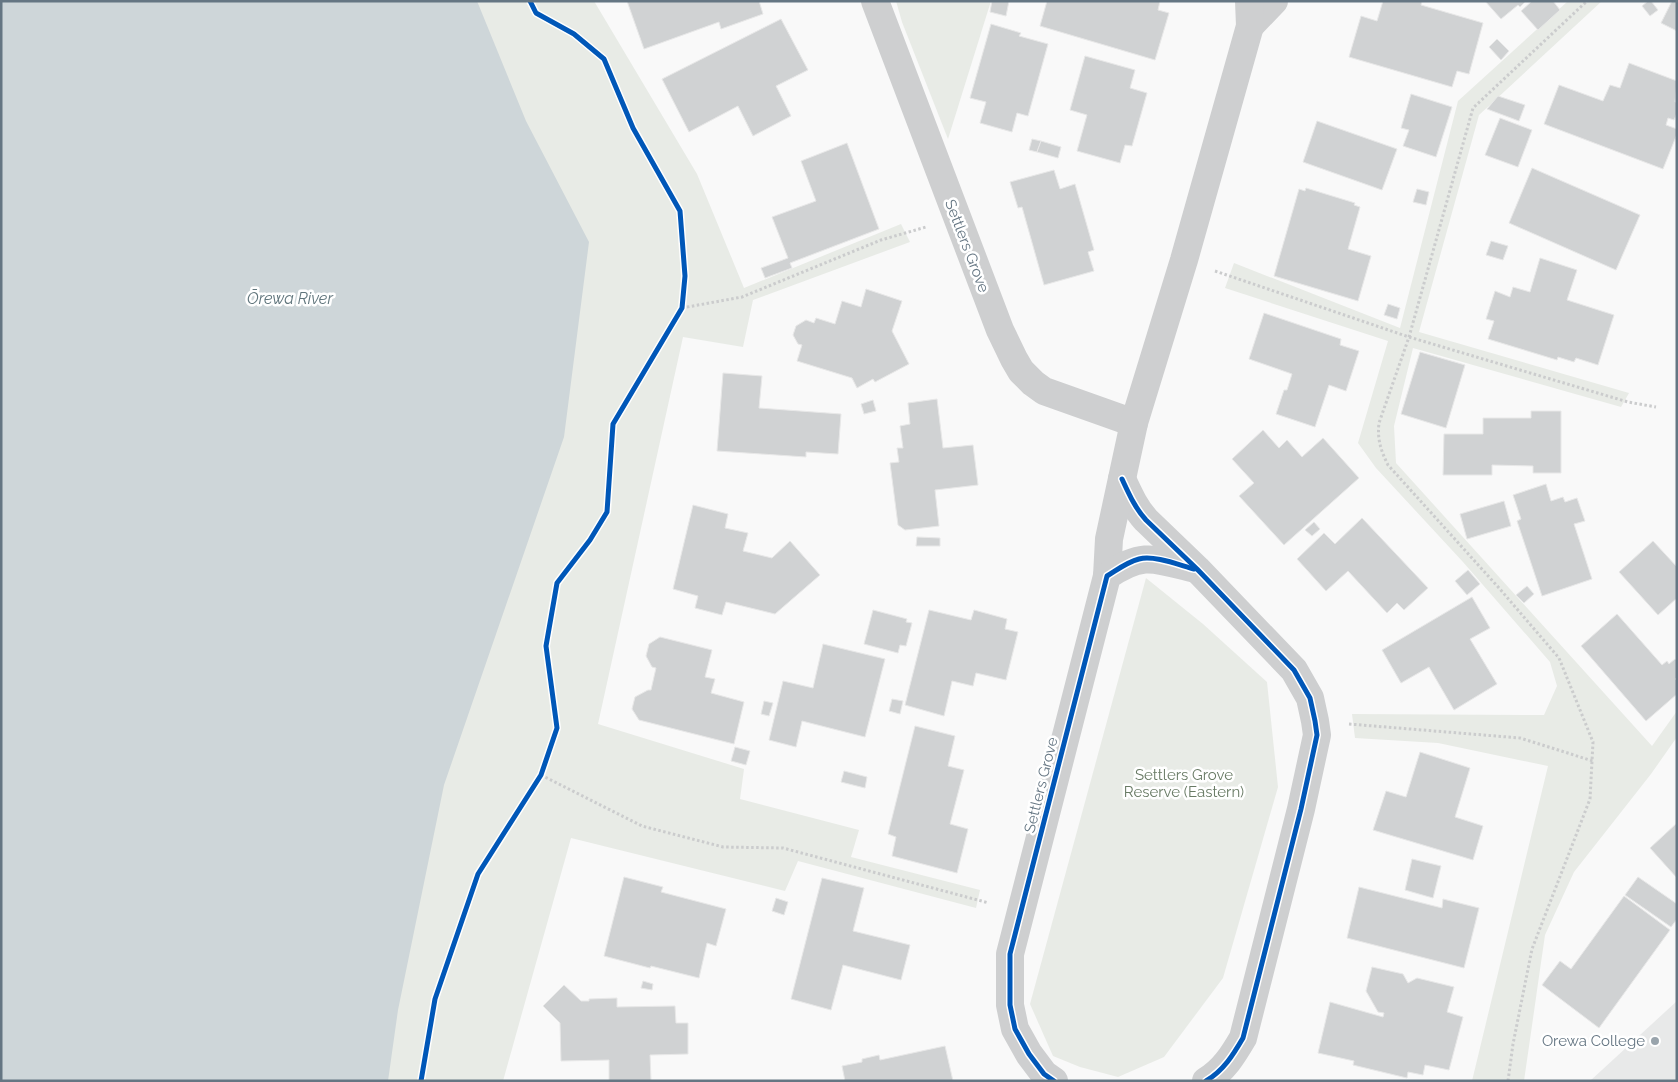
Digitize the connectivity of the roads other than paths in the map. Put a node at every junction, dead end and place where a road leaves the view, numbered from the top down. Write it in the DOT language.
graph roads {
  1 [pos="874,1"];
  2 [pos="1274,1"];
  3 [pos="1250,14"];
  4 [pos="1134,423"];
  5 [pos="1122,479"];
  6 [pos="1197,569"];
  7 [pos="1107,576"];
  8 [pos="1054,1081"];
  9 [pos="1206,1081"];
  1 -- 4 [label="street, Settlers Grove"];
  2 -- 3 [label="street, Settlers Grove"];
  3 -- 4 [label="street, Settlers Grove"];
  4 -- 5 [label="street, Settlers Grove"];
  5 -- 6 [label="street"];
  5 -- 7 [label="street, Settlers Grove"];
  6 -- 7 [label="street"];
  6 -- 9 [label="street"];
  7 -- 8 [label="street, Settlers Grove"];
}
